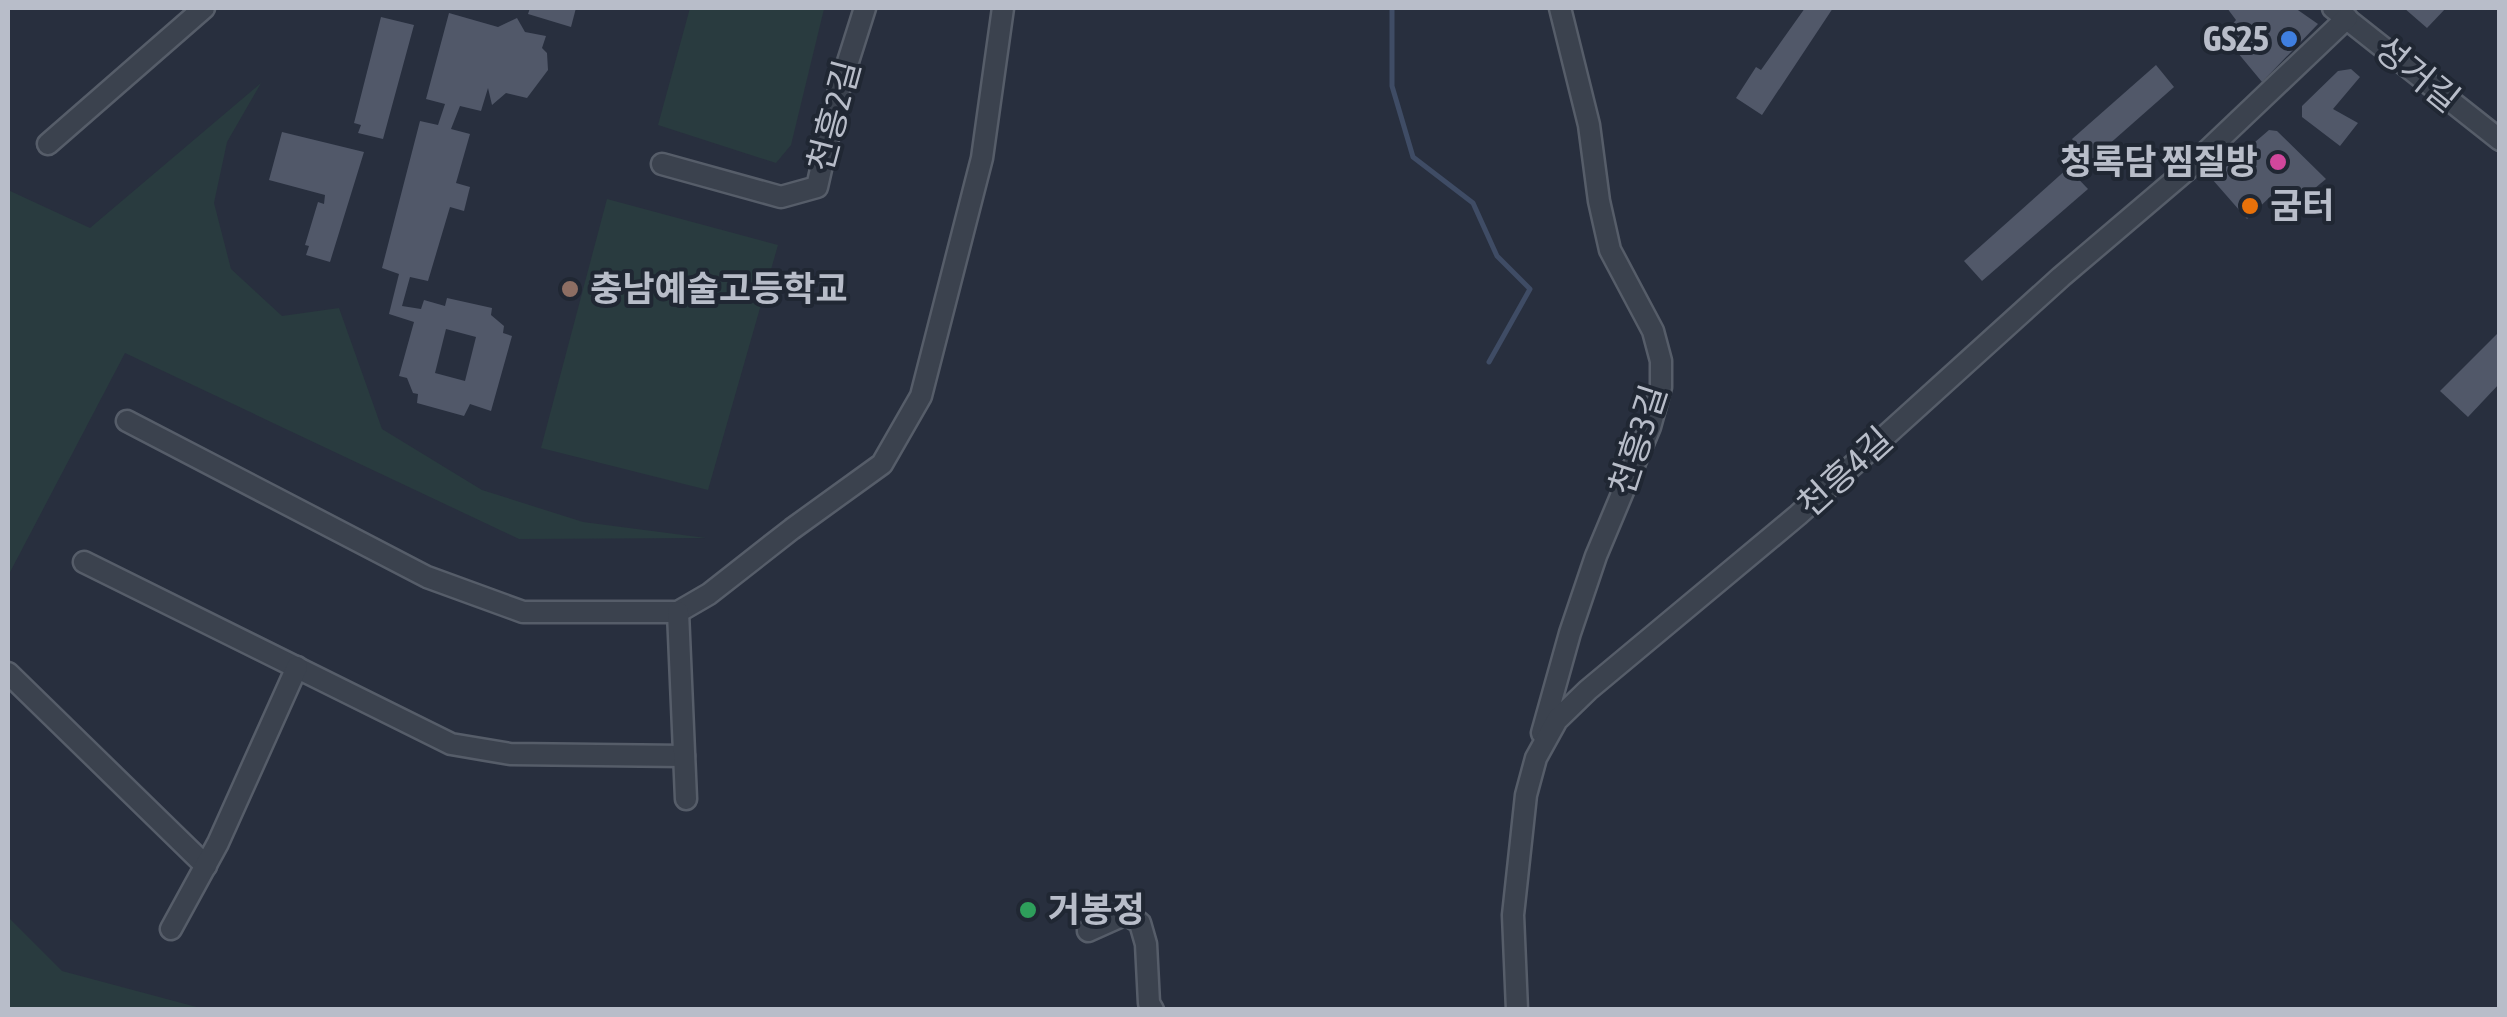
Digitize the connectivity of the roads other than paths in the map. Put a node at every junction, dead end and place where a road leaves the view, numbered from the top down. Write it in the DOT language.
graph roads {
  1 [pos="204,8"];
  2 [pos="865,8"];
  3 [pos="1004,8"];
  4 [pos="1560,8"];
  5 [pos="2340,13"];
  6 [pos="2500,140"];
  7 [pos="48,144"];
  8 [pos="662,164"];
  9 [pos="127,421"];
  10 [pos="84,562"];
  11 [pos="678,612"];
  12 [pos="297,668"];
  13 [pos="8,674"];
  14 [pos="684,756"];
  15 [pos="1536,758"];
  16 [pos="686,799"];
  17 [pos="206,866"];
  18 [pos="171,929"];
  19 [pos="1088,931"];
  20 [pos="1153,1010"];
  21 [pos="1518,1010"];
  1 -- 7 [label="street"];
  2 -- 8 [label="street, 천흥2길"];
  3 -- 11 [label="street"];
  4 -- 15 [label="street, 천흥3길"];
  5 -- 6 [label="street, 성거길"];
  5 -- 15 [label="street, 천흥4길"];
  9 -- 11 [label="street"];
  10 -- 12 [label="street"];
  11 -- 14 [label="street"];
  12 -- 14 [label="street"];
  12 -- 17 [label="street"];
  13 -- 17 [label="street"];
  14 -- 16 [label="street"];
  15 -- 21 [label="street, 천흥4길"];
  17 -- 18 [label="street"];
  19 -- 20 [label="street"];
}
